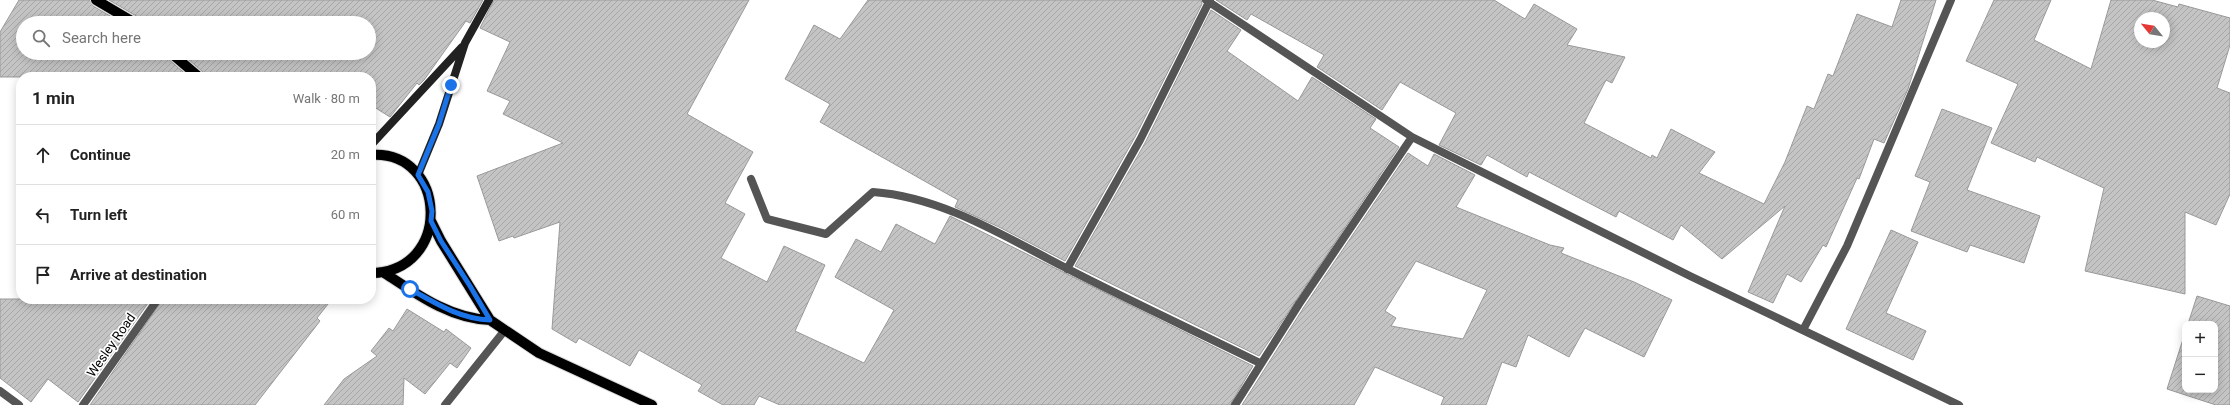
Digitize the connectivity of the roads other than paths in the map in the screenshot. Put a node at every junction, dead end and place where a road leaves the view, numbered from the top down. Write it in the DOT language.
graph roads {
  1 [pos="96,0"];
  2 [pos="488,0"];
  3 [pos="1951,0"];
  4 [pos="1208,1"];
  5 [pos="123,16"];
  6 [pos="465,44"];
  7 [pos="179,60"];
  8 [pos="192,72"];
  9 [pos="1412,137"];
  10 [pos="376,140"];
  11 [pos="376,155"];
  12 [pos="418,175"];
  13 [pos="751,179"];
  14 [pos="431,221"];
  15 [pos="1067,269"];
  16 [pos="383,272"];
  17 [pos="376,273"];
  18 [pos="155,304"];
  19 [pos="490,320"];
  20 [pos="505,330"];
  21 [pos="1803,330"];
  22 [pos="1260,363"];
  23 [pos="0,391"];
  24 [pos="19,405"];
  25 [pos="84,405"];
  26 [pos="445,405"];
  27 [pos="652,405"];
  28 [pos="1235,405"];
  29 [pos="1959,405"];
  1 -- 5 [label="main road"];
  2 -- 6 [label="main road"];
  3 -- 21 [label="street"];
  4 -- 9 [label="street"];
  4 -- 15 [label="street"];
  6 -- 10 [label="main road"];
  6 -- 12 [label="main road"];
  7 -- 8 [label="main road"];
  9 -- 21 [label="street"];
  9 -- 22 [label="street"];
  11 -- 12 [label="main road"];
  12 -- 14 [label="main road"];
  13 -- 15 [label="street"];
  14 -- 16 [label="main road"];
  14 -- 19 [label="main road"];
  15 -- 22 [label="street"];
  16 -- 17 [label="main road"];
  16 -- 19 [label="main road"];
  18 -- 25 [label="street, Wesley Road"];
  19 -- 20 [label="main road"];
  20 -- 26 [label="street"];
  20 -- 27 [label="main road"];
  21 -- 29 [label="street"];
  22 -- 28 [label="street"];
  23 -- 24 [label="street"];
}
